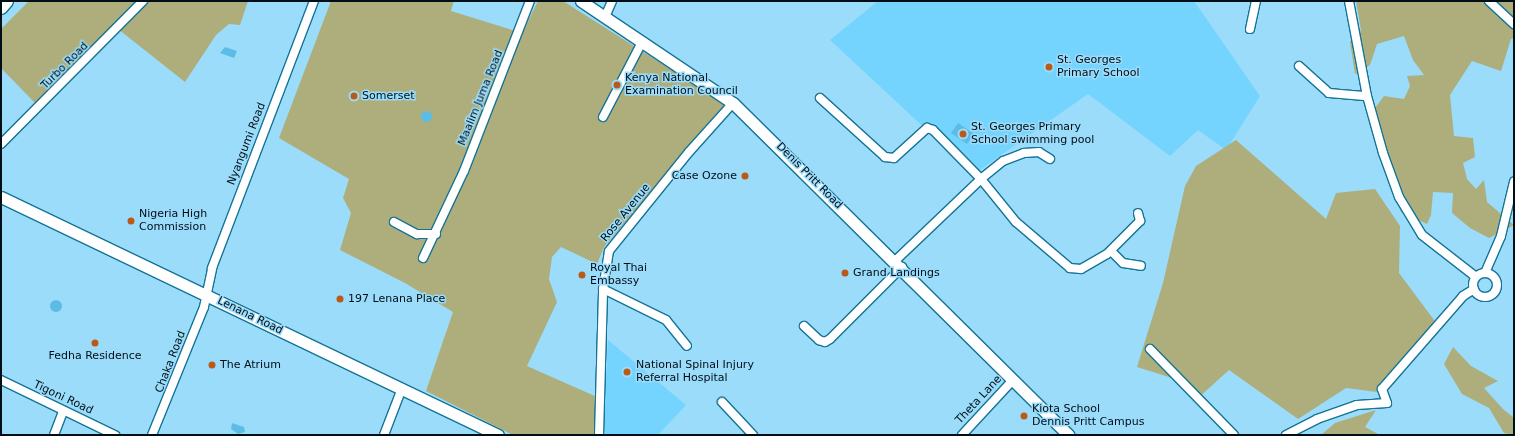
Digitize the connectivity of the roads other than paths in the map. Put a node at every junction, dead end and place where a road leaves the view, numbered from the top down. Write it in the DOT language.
graph roads {
  1 [pos="8,1"];
  2 [pos="143,1"];
  3 [pos="314,1"];
  4 [pos="530,1"];
  5 [pos="581,1"];
  6 [pos="612,1"];
  7 [pos="1256,1"];
  8 [pos="1348,1"];
  9 [pos="1489,1"];
  10 [pos="1,8"];
  11 [pos="605,17"];
  12 [pos="1514,24"];
  13 [pos="1250,29"];
  14 [pos="642,42"];
  15 [pos="1299,66"];
  16 [pos="1367,96"];
  17 [pos="820,98"];
  18 [pos="734,103"];
  19 [pos="603,117"];
  20 [pos="1,144"];
  21 [pos="1050,160"];
  22 [pos="981,179"];
  23 [pos="1514,182"];
  24 [pos="1,197"];
  25 [pos="1138,213"];
  26 [pos="394,222"];
  27 [pos="436,234"];
  28 [pos="1110,251"];
  29 [pos="1495,254"];
  30 [pos="424,258"];
  31 [pos="898,264"];
  32 [pos="1141,266"];
  33 [pos="1485,273"];
  34 [pos="1476,277"];
  35 [pos="1495,279"];
  36 [pos="603,289"];
  37 [pos="1474,289"];
  38 [pos="207,295"];
  39 [pos="804,326"];
  40 [pos="687,346"];
  41 [pos="1150,349"];
  42 [pos="1,380"];
  43 [pos="1013,380"];
  44 [pos="402,388"];
  45 [pos="722,402"];
  46 [pos="64,411"];
  47 [pos="54,435"];
  48 [pos="115,435"];
  49 [pos="152,435"];
  50 [pos="384,435"];
  51 [pos="498,435"];
  52 [pos="599,435"];
  53 [pos="753,435"];
  54 [pos="962,435"];
  55 [pos="1069,435"];
  56 [pos="1234,435"];
  57 [pos="1286,435"];
  1 -- 10 [label="main road"];
  2 -- 20 [label="street, Turbo Road"];
  3 -- 38 [label="street, Nyangumi Road"];
  4 -- 27 [label="street, Maalim Juma Road"];
  5 -- 11 [label="main road, Denis Pritt Road"];
  6 -- 11 [label="street"];
  7 -- 13 [label="street"];
  8 -- 16 [label="street"];
  9 -- 12 [label="street"];
  11 -- 14 [label="main road, Denis Pritt Road"];
  14 -- 18 [label="main road, Denis Pritt Road"];
  14 -- 19 [label="street"];
  15 -- 16 [label="street"];
  16 -- 34 [label="street"];
  17 -- 22 [label="street"];
  18 -- 31 [label="main road, Denis Pritt Road"];
  18 -- 36 [label="street, Rose Avenue"];
  21 -- 22 [label="street"];
  22 -- 28 [label="street"];
  22 -- 31 [label="street"];
  23 -- 29 [label="street"];
  24 -- 38 [label="main road, Lenana Road"];
  25 -- 28 [label="street"];
  26 -- 27 [label="street"];
  27 -- 30 [label="street, Maalim Juma Road"];
  28 -- 32 [label="street"];
  29 -- 33 [label="street"];
  29 -- 35 [label="street"];
  31 -- 39 [label="street"];
  31 -- 43 [label="main road, Denis Pritt Road"];
  33 -- 34 [label="street"];
  33 -- 35 [label="street"];
  34 -- 37 [label="street"];
  35 -- 37 [label="street"];
  36 -- 40 [label="street"];
  36 -- 52 [label="street, Rose Avenue"];
  37 -- 57 [label="street"];
  38 -- 44 [label="main road, Lenana Road"];
  38 -- 49 [label="street, Chaka Road"];
  41 -- 56 [label="street"];
  42 -- 46 [label="street, Tigoni Road"];
  43 -- 54 [label="street, Theta Lane"];
  43 -- 55 [label="main road, Denis Pritt Road"];
  44 -- 50 [label="street"];
  44 -- 51 [label="main road, Lenana Road"];
  45 -- 53 [label="street"];
  46 -- 47 [label="street"];
  46 -- 48 [label="street, Tigoni Road"];
}
